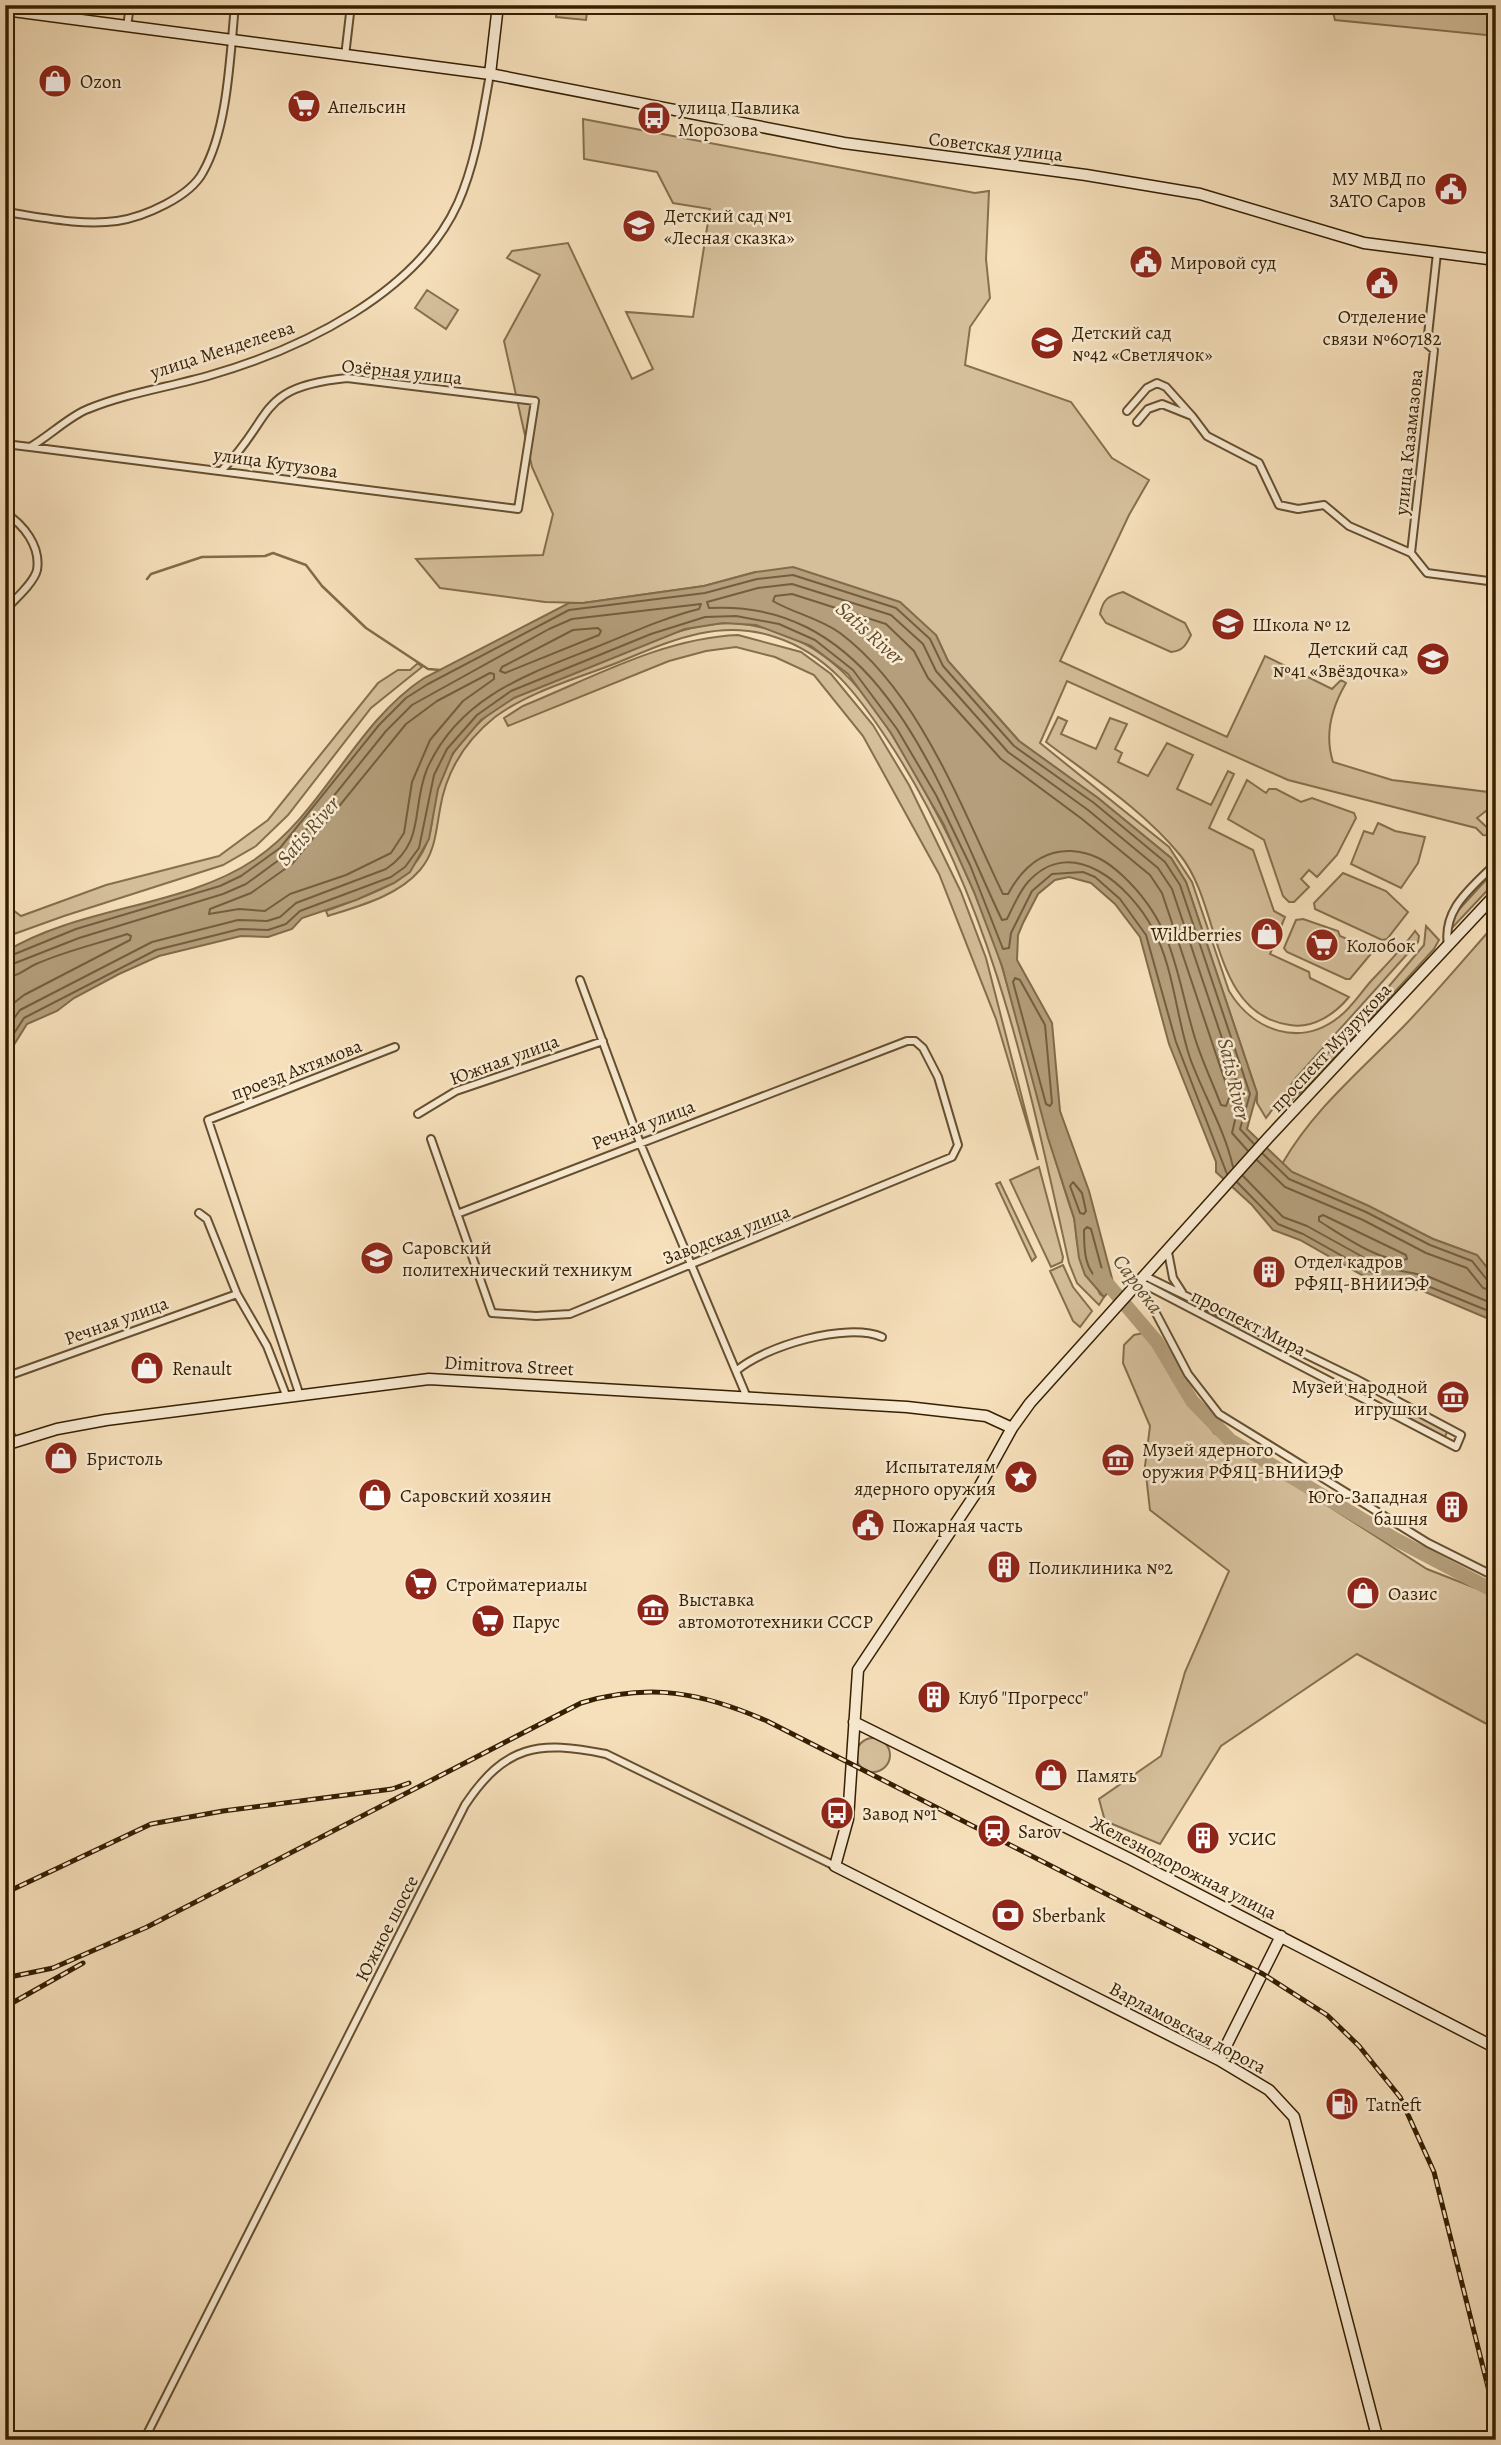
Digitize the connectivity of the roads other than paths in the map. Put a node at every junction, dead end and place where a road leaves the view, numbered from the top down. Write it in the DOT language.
graph roads {
  1 [pos="130,5"];
  2 [pos="235,5"];
  3 [pos="351,5"];
  4 [pos="498,5"];
  5 [pos="5,10"];
  6 [pos="128,27"];
  7 [pos="232,41"];
  8 [pos="345,56"];
  9 [pos="490,74"];
  10 [pos="5,212"];
  11 [pos="1437,253"];
  12 [pos="1496,260"];
  13 [pos="1127,411"];
  14 [pos="1192,416"];
  15 [pos="1137,422"];
  16 [pos="5,444"];
  17 [pos="30,447"];
  18 [pos="222,470"];
  19 [pos="518,509"];
  20 [pos="5,513"];
  21 [pos="1411,553"];
  22 [pos="1496,582"];
  23 [pos="5,610"];
  24 [pos="1496,863"];
  25 [pos="1496,894"];
  26 [pos="1448,946"];
  27 [pos="580,980"];
  28 [pos="603,1041"];
  29 [pos="395,1047"];
  30 [pos="418,1114"];
  31 [pos="431,1139"];
  32 [pos="640,1143"];
  33 [pos="958,1145"];
  34 [pos="199,1213"];
  35 [pos="457,1214"];
  36 [pos="1168,1252"];
  37 [pos="690,1262"];
  38 [pos="1139,1283"];
  39 [pos="237,1294"];
  40 [pos="1184,1294"];
  41 [pos="882,1337"];
  42 [pos="736,1371"];
  43 [pos="5,1377"];
  44 [pos="299,1393"];
  45 [pos="286,1395"];
  46 [pos="746,1395"];
  47 [pos="5,1423"];
  48 [pos="1012,1428"];
  49 [pos="10,1443"];
  50 [pos="1496,1577"];
  51 [pos="854,1722"];
  52 [pos="835,1866"];
  53 [pos="1281,1936"];
  54 [pos="1496,2048"];
  55 [pos="1219,2060"];
  56 [pos="144,2440"];
  57 [pos="1378,2440"];
  1 -- 6 [label="street"];
  2 -- 7 [label="street"];
  3 -- 8 [label="street"];
  4 -- 9 [label="street, улица Менделеева"];
  5 -- 6 [label="street"];
  6 -- 7 [label="street"];
  7 -- 8 [label="street"];
  7 -- 10 [label="street"];
  8 -- 9 [label="street"];
  9 -- 11 [label="street, Советская улица"];
  9 -- 17 [label="street, улица Менделеева"];
  11 -- 12 [label="street, Советская улица"];
  11 -- 21 [label="street, улица Казамазова"];
  13 -- 14 [label="street, улица Казамазова"];
  14 -- 15 [label="street, улица Казамазова"];
  14 -- 21 [label="street, улица Казамазова"];
  16 -- 17 [label="street"];
  17 -- 18 [label="street, улица Кутузова"];
  18 -- 19 [label="street, улица Кутузова"];
  18 -- 19 [label="street, Озёрная улица"];
  20 -- 23 [label="street"];
  21 -- 22 [label="street, улица Казамазова"];
  24 -- 26 [label="street"];
  25 -- 26 [label="street, проспект Музрукова"];
  26 -- 36 [label="street, проспект Музрукова"];
  27 -- 28 [label="street"];
  28 -- 30 [label="street, Южная улица"];
  28 -- 32 [label="street"];
  29 -- 44 [label="street, проезд Ахтямова"];
  31 -- 35 [label="street"];
  32 -- 33 [label="street, Речная улица"];
  32 -- 35 [label="street, Речная улица"];
  32 -- 37 [label="street"];
  33 -- 37 [label="street, Заводская улица"];
  34 -- 39 [label="street"];
  35 -- 37 [label="street, Заводская улица"];
  36 -- 38 [label="street, проспект Музрукова"];
  36 -- 40 [label="street"];
  37 -- 42 [label="street"];
  38 -- 40 [label="street, проспект Мира"];
  38 -- 40 [label="street, проспект Мира"];
  38 -- 48 [label="street, проспект Музрукова"];
  38 -- 50 [label="street"];
  39 -- 43 [label="street, Речная улица"];
  39 -- 45 [label="street"];
  41 -- 42 [label="street"];
  42 -- 46 [label="street"];
  44 -- 45 [label="street, Dimitrova Street"];
  44 -- 46 [label="street, Dimitrova Street"];
  45 -- 49 [label="street, Dimitrova Street"];
  46 -- 48 [label="street, Dimitrova Street"];
  47 -- 49 [label="street"];
  48 -- 51 [label="street, проспект Музрукова"];
  51 -- 52 [label="street, проспект Музрукова"];
  51 -- 53 [label="street, Железнодорожная улица"];
  52 -- 55 [label="street, Варламовская дорога"];
  52 -- 56 [label="street, Южное шоссе"];
  53 -- 54 [label="street, Железнодорожная улица"];
  53 -- 55 [label="street"];
  55 -- 57 [label="street, Варламовская дорога"];
}
